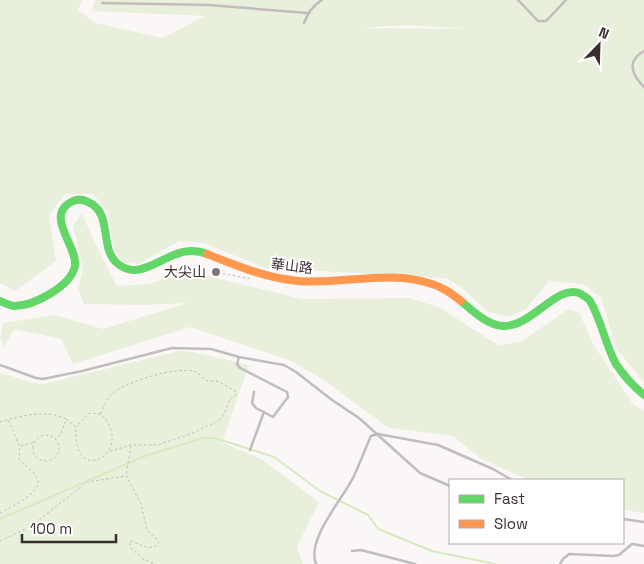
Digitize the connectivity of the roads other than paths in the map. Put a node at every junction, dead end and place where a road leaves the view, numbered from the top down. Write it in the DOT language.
graph roads {
  1 [pos="322,0"];
  2 [pos="518,0"];
  3 [pos="566,0"];
  4 [pos="102,3"];
  5 [pos="308,13"];
  6 [pos="304,23"];
  7 [pos="644,51"];
  8 [pos="644,88"];
  9 [pos="0,301"];
  10 [pos="239,357"];
  11 [pos="0,365"];
  12 [pos="254,392"];
  13 [pos="644,394"];
  14 [pos="264,412"];
  15 [pos="378,434"];
  16 [pos="250,450"];
  17 [pos="510,479"];
  18 [pos="449,486"];
  19 [pos="624,519"];
  20 [pos="644,522"];
  21 [pos="644,546"];
  22 [pos="352,551"];
  23 [pos="316,564"];
  24 [pos="415,564"];
  25 [pos="560,564"];
  1 -- 5 [label="lane"];
  2 -- 3 [label="lane"];
  4 -- 5 [label="lane"];
  5 -- 6 [label="lane"];
  7 -- 8 [label="lane"];
  9 -- 13 [label="street, 華山路"];
  10 -- 11 [label="lane"];
  10 -- 14 [label="lane"];
  10 -- 15 [label="lane"];
  12 -- 14 [label="lane"];
  14 -- 16 [label="lane"];
  15 -- 17 [label="lane"];
  15 -- 18 [label="lane"];
  15 -- 23 [label="lane"];
  19 -- 20 [label="lane"];
  21 -- 25 [label="lane"];
  22 -- 24 [label="lane"];
}
